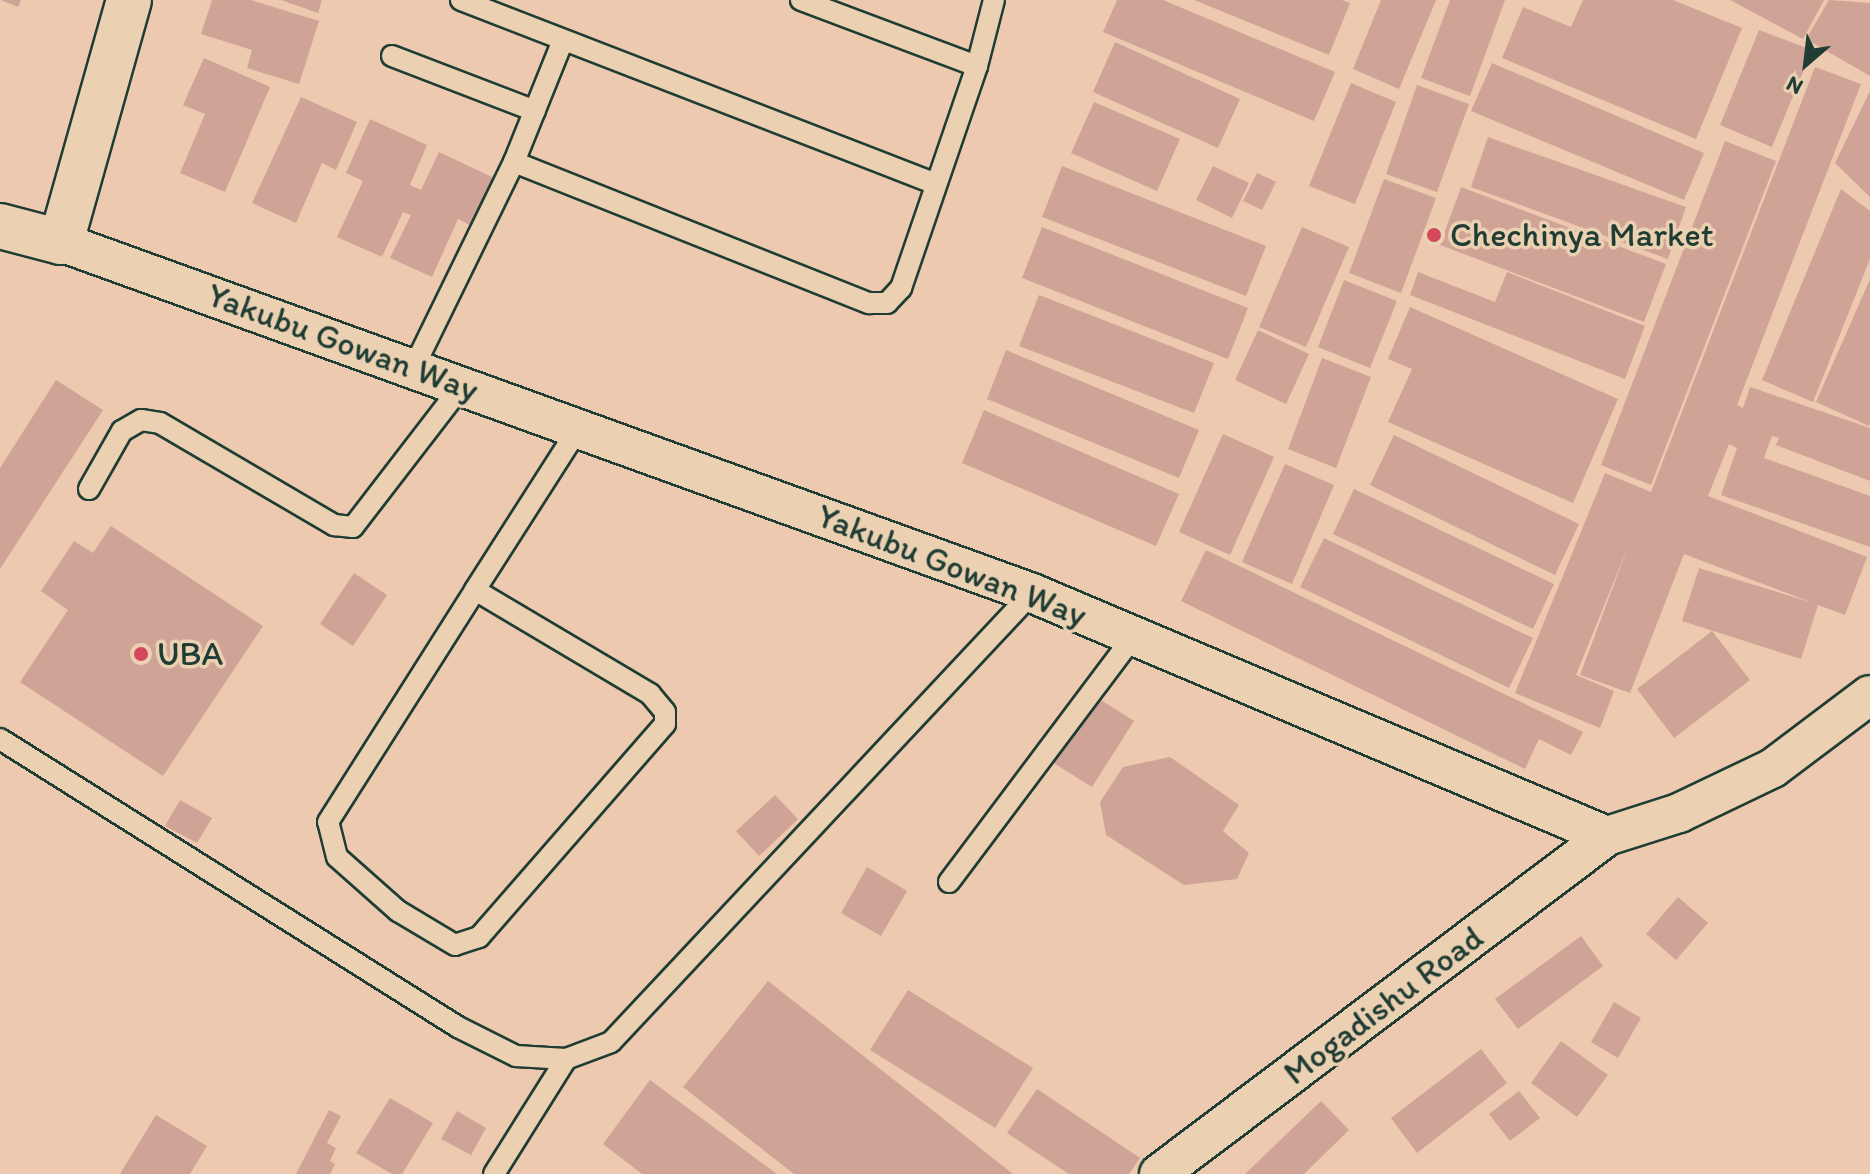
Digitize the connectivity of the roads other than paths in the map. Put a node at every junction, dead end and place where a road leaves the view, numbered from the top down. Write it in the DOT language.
graph roads {
  1 [pos="129,0"];
  2 [pos="461,0"];
  3 [pos="801,0"];
  4 [pos="994,0"];
  5 [pos="563,40"];
  6 [pos="392,56"];
  7 [pos="977,66"];
  8 [pos="535,111"];
  9 [pos="514,162"];
  10 [pos="936,184"];
  11 [pos="0,226"];
  12 [pos="61,242"];
  13 [pos="414,367"];
  14 [pos="463,384"];
  15 [pos="580,426"];
  16 [pos="89,489"];
  17 [pos="475,590"];
  18 [pos="1032,593"];
  19 [pos="1134,636"];
  20 [pos="1870,695"];
  21 [pos="0,739"];
  22 [pos="1607,836"];
  23 [pos="949,882"];
  24 [pos="566,1059"];
  25 [pos="494,1174"];
  26 [pos="1159,1174"];
  1 -- 12 [label="street"];
  2 -- 5 [label="lane"];
  3 -- 7 [label="lane"];
  4 -- 7 [label="lane"];
  5 -- 8 [label="lane"];
  5 -- 10 [label="lane"];
  6 -- 8 [label="lane"];
  7 -- 10 [label="lane"];
  8 -- 9 [label="lane"];
  9 -- 10 [label="lane"];
  9 -- 13 [label="lane"];
  11 -- 12 [label="street, Yakubu Gowan Way"];
  12 -- 13 [label="street, Yakubu Gowan Way"];
  13 -- 14 [label="street, Yakubu Gowan Way"];
  14 -- 15 [label="street, Yakubu Gowan Way"];
  14 -- 16 [label="lane"];
  15 -- 17 [label="lane"];
  15 -- 18 [label="street, Yakubu Gowan Way"];
  17 -- 17 [label="lane"];
  18 -- 19 [label="street, Yakubu Gowan Way"];
  18 -- 24 [label="lane"];
  19 -- 22 [label="street, Yakubu Gowan Way"];
  19 -- 23 [label="lane"];
  20 -- 22 [label="street"];
  21 -- 24 [label="lane"];
  22 -- 26 [label="street, Mogadishu Road"];
  24 -- 25 [label="lane"];
}
